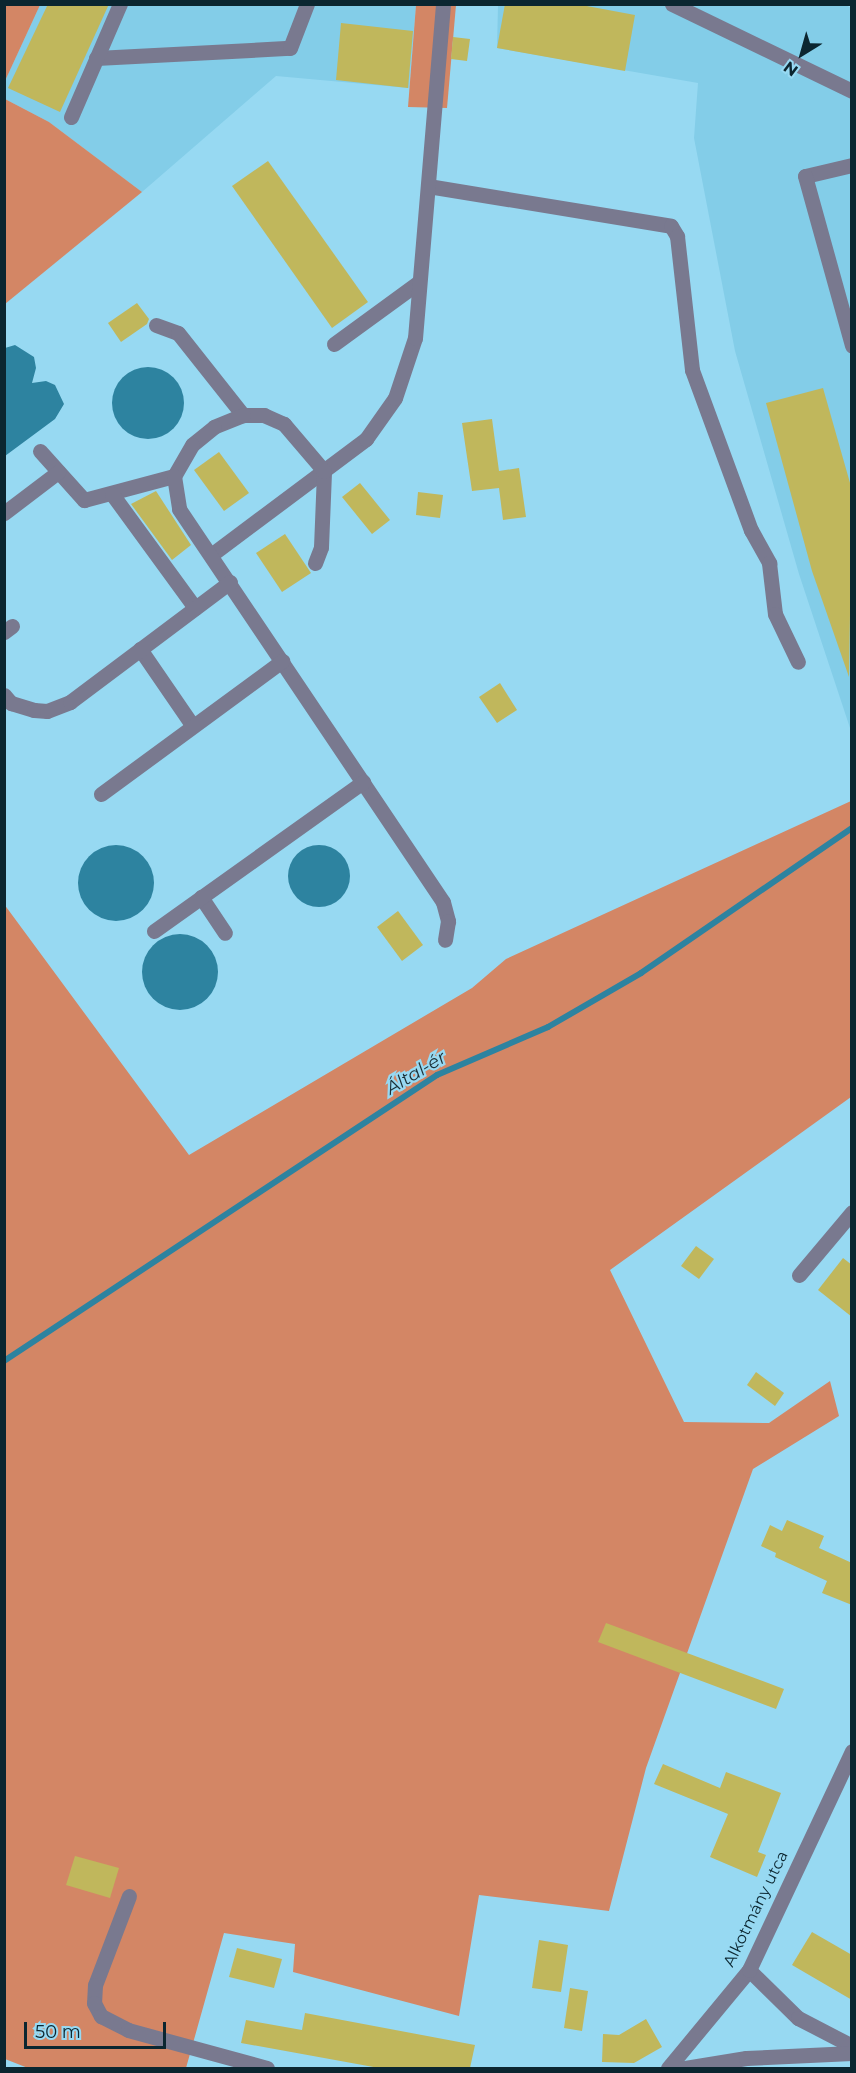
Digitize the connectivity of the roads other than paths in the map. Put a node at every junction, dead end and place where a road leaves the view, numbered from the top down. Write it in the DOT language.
graph roads {
  1 [pos="120,4"];
  2 [pos="307,4"];
  3 [pos="443,4"];
  4 [pos="672,4"];
  5 [pos="96,58"];
  6 [pos="852,91"];
  7 [pos="71,117"];
  8 [pos="852,165"];
  9 [pos="428,186"];
  10 [pos="419,282"];
  11 [pos="156,325"];
  12 [pos="334,344"];
  13 [pos="852,346"];
  14 [pos="243,415"];
  15 [pos="40,451"];
  16 [pos="324,471"];
  17 [pos="58,472"];
  18 [pos="174,476"];
  19 [pos="112,494"];
  20 [pos="4,513"];
  21 [pos="211,555"];
  22 [pos="315,563"];
  23 [pos="230,582"];
  24 [pos="195,608"];
  25 [pos="140,649"];
  26 [pos="282,661"];
  27 [pos="798,662"];
  28 [pos="4,695"];
  29 [pos="194,726"];
  30 [pos="363,782"];
  31 [pos="101,794"];
  32 [pos="201,897"];
  33 [pos="154,931"];
  34 [pos="225,933"];
  35 [pos="446,940"];
  36 [pos="852,1212"];
  37 [pos="799,1275"];
  38 [pos="852,1751"];
  39 [pos="129,1896"];
  40 [pos="749,1970"];
  41 [pos="852,2046"];
  42 [pos="852,2053"];
  43 [pos="267,2068"];
  44 [pos="668,2068"];
  45 [pos="685,2068"];
  1 -- 5 [label="street"];
  2 -- 5 [label="street"];
  3 -- 9 [label="street"];
  4 -- 6 [label="street"];
  5 -- 7 [label="street"];
  8 -- 13 [label="street"];
  9 -- 10 [label="street"];
  9 -- 27 [label="street"];
  10 -- 12 [label="street"];
  10 -- 16 [label="street"];
  11 -- 14 [label="street"];
  14 -- 16 [label="street"];
  14 -- 18 [label="street"];
  15 -- 17 [label="street"];
  16 -- 21 [label="street"];
  16 -- 22 [label="street"];
  17 -- 19 [label="street"];
  17 -- 20 [label="street"];
  18 -- 19 [label="street"];
  18 -- 21 [label="street"];
  19 -- 24 [label="street"];
  21 -- 23 [label="street"];
  23 -- 24 [label="street"];
  23 -- 26 [label="street"];
  24 -- 25 [label="street"];
  25 -- 28 [label="street"];
  25 -- 29 [label="street"];
  26 -- 29 [label="street"];
  26 -- 30 [label="street"];
  29 -- 31 [label="street"];
  30 -- 32 [label="street"];
  30 -- 35 [label="street"];
  32 -- 33 [label="street"];
  32 -- 34 [label="street"];
  36 -- 37 [label="street"];
  38 -- 40 [label="street, Alkotmány utca"];
  39 -- 43 [label="street"];
  40 -- 41 [label="street"];
  40 -- 44 [label="street, Alkotmány utca"];
  42 -- 45 [label="street"];
}
